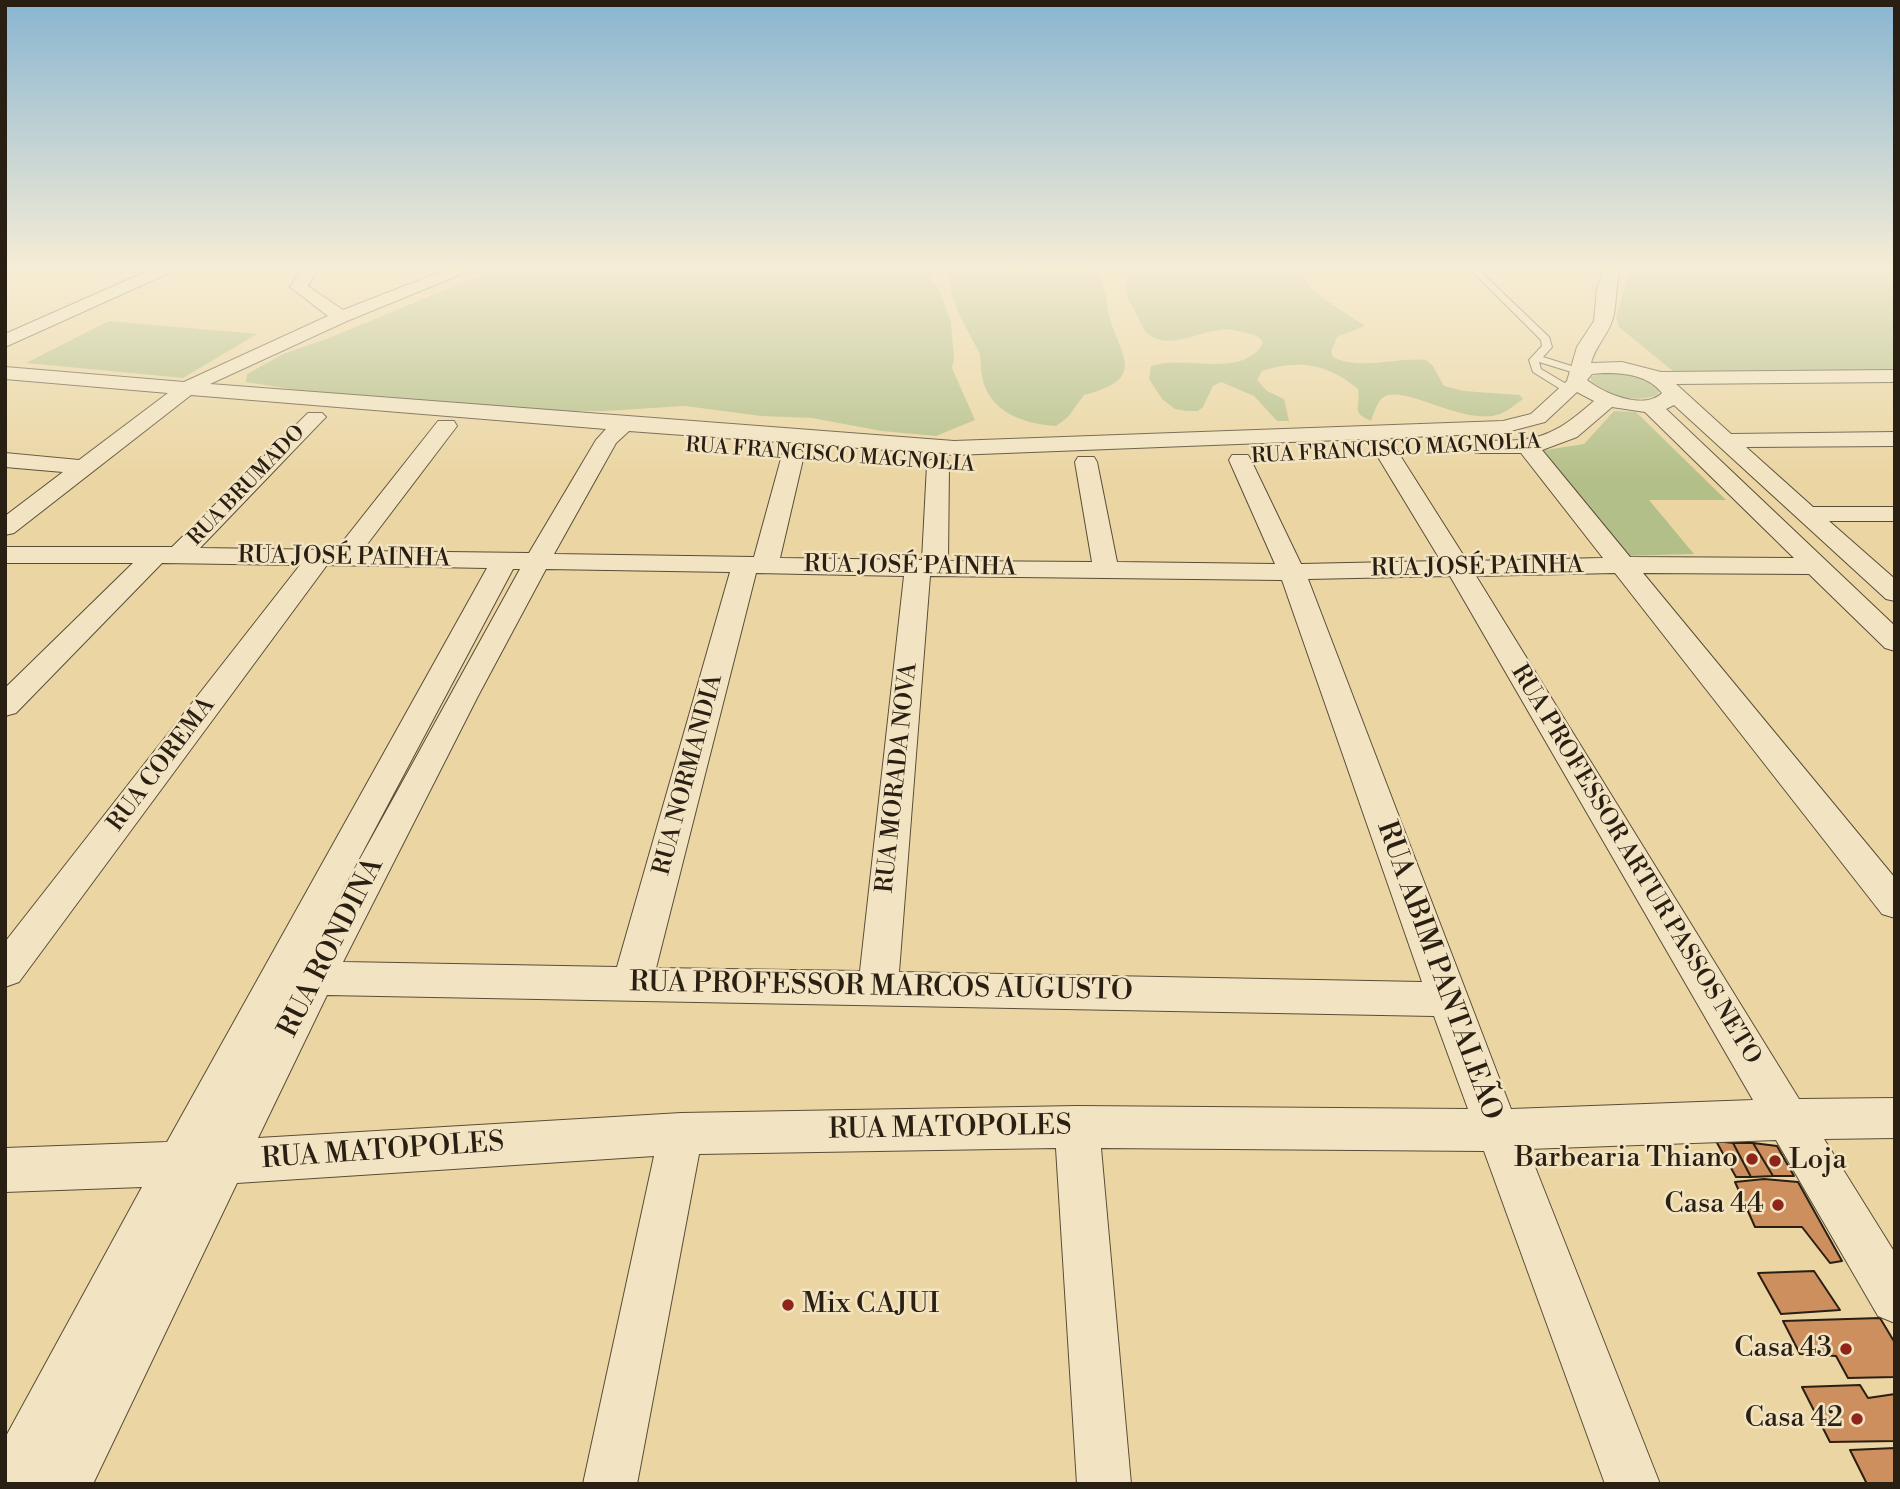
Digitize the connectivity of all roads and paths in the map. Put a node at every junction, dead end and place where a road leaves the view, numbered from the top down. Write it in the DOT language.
graph roads {
  1 [pos="291,339"];
  2 [pos="1546,339"];
  3 [pos="1591,339"];
  4 [pos="1618,339"];
  5 [pos="1536,358"];
  6 [pos="5,373"];
  7 [pos="1651,376"];
  8 [pos="1895,376"];
  9 [pos="1575,379"];
  10 [pos="186,389"];
  11 [pos="1673,394"];
  12 [pos="1608,400"];
  13 [pos="165,404"];
  14 [pos="1650,405"];
  15 [pos="315,416"];
  16 [pos="446,426"];
  17 [pos="615,433"];
  18 [pos="1895,439"];
  19 [pos="1725,440"];
  20 [pos="1380,442"];
  21 [pos="1527,446"];
  22 [pos="793,455"];
  23 [pos="1307,456"];
  24 [pos="1241,459"];
  25 [pos="5,460"];
  26 [pos="1189,460"];
  27 [pos="1086,462"];
  28 [pos="938,466"];
  29 [pos="81,467"];
  30 [pos="1806,514"];
  31 [pos="1895,514"];
  32 [pos="5,528"];
  33 [pos="5,555"];
  34 [pos="167,555"];
  35 [pos="331,558"];
  36 [pos="520,561"];
  37 [pos="755,565"];
  38 [pos="1621,565"];
  39 [pos="1816,566"];
  40 [pos="926,568"];
  41 [pos="1459,569"];
  42 [pos="1106,570"];
  43 [pos="1292,572"];
  44 [pos="1895,593"];
  45 [pos="1895,642"];
  46 [pos="5,706"];
  47 [pos="1895,904"];
  48 [pos="5,971"];
  49 [pos="314,978"];
  50 [pos="632,984"];
  51 [pos="878,988"];
  52 [pos="1448,999"];
  53 [pos="1895,1118"];
  54 [pos="1786,1119"];
  55 [pos="1077,1127"];
  56 [pos="1497,1130"];
  57 [pos="681,1134"];
  58 [pos="224,1162"];
  59 [pos="178,1164"];
  60 [pos="5,1170"];
  61 [pos="1895,1299"];
  62 [pos="10,1484"];
  63 [pos="64,1484"];
  64 [pos="610,1484"];
  65 [pos="1104,1484"];
  66 [pos="1633,1484"];
  1 -- 10 [label="street"];
  2 -- 5 [label="lane"];
  3 -- 9 [label="street"];
  4 -- 7 [label="street"];
  5 -- 9 [label="lane"];
  5 -- 9 [label="lane"];
  6 -- 10 [label="street, RUA FRANCISCO MAGNOLIA"];
  7 -- 8 [label="street"];
  7 -- 9 [label="street"];
  7 -- 11 [label="street"];
  9 -- 12 [label="street"];
  9 -- 20 [label="street, RUA FRANCISCO MAGNOLIA"];
  10 -- 13 [label="street"];
  10 -- 17 [label="street, RUA FRANCISCO MAGNOLIA"];
  11 -- 14 [label="street"];
  11 -- 19 [label="street"];
  12 -- 14 [label="street"];
  12 -- 21 [label="street, RUA FRANCISCO MAGNOLIA"];
  13 -- 15 [label="street, RUA FRANCISCO MAGNOLIA"];
  13 -- 29 [label="street"];
  14 -- 39 [label="street"];
  15 -- 16 [label="street, RUA FRANCISCO MAGNOLIA"];
  15 -- 34 [label="street, RUA BRUMADO"];
  16 -- 17 [label="street, RUA FRANCISCO MAGNOLIA"];
  16 -- 35 [label="street, RUA COREMA"];
  17 -- 20 [label="street, RUA FRANCISCO MAGNOLIA"];
  17 -- 22 [label="street, RUA FRANCISCO MAGNOLIA"];
  17 -- 36 [label="street, RUA RONDINA"];
  18 -- 19 [label="street"];
  19 -- 30 [label="street"];
  20 -- 21 [label="street, RUA FRANCISCO MAGNOLIA"];
  20 -- 23 [label="street, RUA FRANCISCO MAGNOLIA"];
  20 -- 41 [label="street, RUA PROFESSOR ARTUR PASSOS NETO"];
  21 -- 38 [label="street"];
  22 -- 28 [label="street, RUA FRANCISCO MAGNOLIA"];
  22 -- 37 [label="street, RUA NORMANDIA"];
  24 -- 43 [label="street, RUA ABIM PANTALEÃO"];
  25 -- 29 [label="street"];
  26 -- 27 [label="street, RUA FRANCISCO MAGNOLIA"];
  27 -- 28 [label="street, RUA FRANCISCO MAGNOLIA"];
  27 -- 42 [label="street"];
  28 -- 40 [label="street, RUA MORADA NOVA"];
  29 -- 32 [label="street"];
  30 -- 31 [label="street"];
  30 -- 44 [label="street"];
  33 -- 34 [label="street, RUA JOSÉ PAINHA"];
  34 -- 35 [label="street, RUA JOSÉ PAINHA"];
  34 -- 46 [label="street, RUA BRUMADO"];
  35 -- 36 [label="street, RUA JOSÉ PAINHA"];
  35 -- 48 [label="street, RUA COREMA"];
  36 -- 37 [label="street, RUA JOSÉ PAINHA"];
  36 -- 49 [label="street, RUA RONDINA"];
  36 -- 59 [label="street, RUA RONDINA"];
  37 -- 40 [label="street, RUA JOSÉ PAINHA"];
  37 -- 50 [label="street, RUA NORMANDIA"];
  38 -- 39 [label="street, RUA JOSÉ PAINHA"];
  38 -- 41 [label="street, RUA JOSÉ PAINHA"];
  38 -- 47 [label="street"];
  39 -- 45 [label="street"];
  40 -- 42 [label="street, RUA JOSÉ PAINHA"];
  40 -- 51 [label="street, RUA MORADA NOVA"];
  41 -- 43 [label="street, RUA JOSÉ PAINHA"];
  41 -- 54 [label="street, RUA PROFESSOR ARTUR PASSOS NETO"];
  42 -- 43 [label="street, RUA JOSÉ PAINHA"];
  43 -- 52 [label="street, RUA ABIM PANTALEÃO"];
  49 -- 50 [label="street, RUA PROFESSOR MARCOS AUGUSTO"];
  49 -- 58 [label="street, RUA RONDINA"];
  50 -- 51 [label="street, RUA PROFESSOR MARCOS AUGUSTO"];
  51 -- 52 [label="street, RUA PROFESSOR MARCOS AUGUSTO"];
  52 -- 56 [label="street, RUA ABIM PANTALEÃO"];
  53 -- 54 [label="street, RUA MATOPOLES"];
  54 -- 56 [label="street, RUA MATOPOLES"];
  54 -- 61 [label="street, RUA PROFESSOR ARTUR PASSOS NETO"];
  55 -- 56 [label="street, RUA MATOPOLES"];
  55 -- 57 [label="street, RUA MATOPOLES"];
  55 -- 65 [label="street"];
  56 -- 66 [label="street, RUA ABIM PANTALEÃO"];
  57 -- 58 [label="street, RUA MATOPOLES"];
  57 -- 64 [label="street"];
  58 -- 59 [label="street, RUA MATOPOLES"];
  58 -- 63 [label="street, RUA RONDINA"];
  59 -- 60 [label="street, RUA MATOPOLES"];
  59 -- 62 [label="street, RUA RONDINA"];
}
